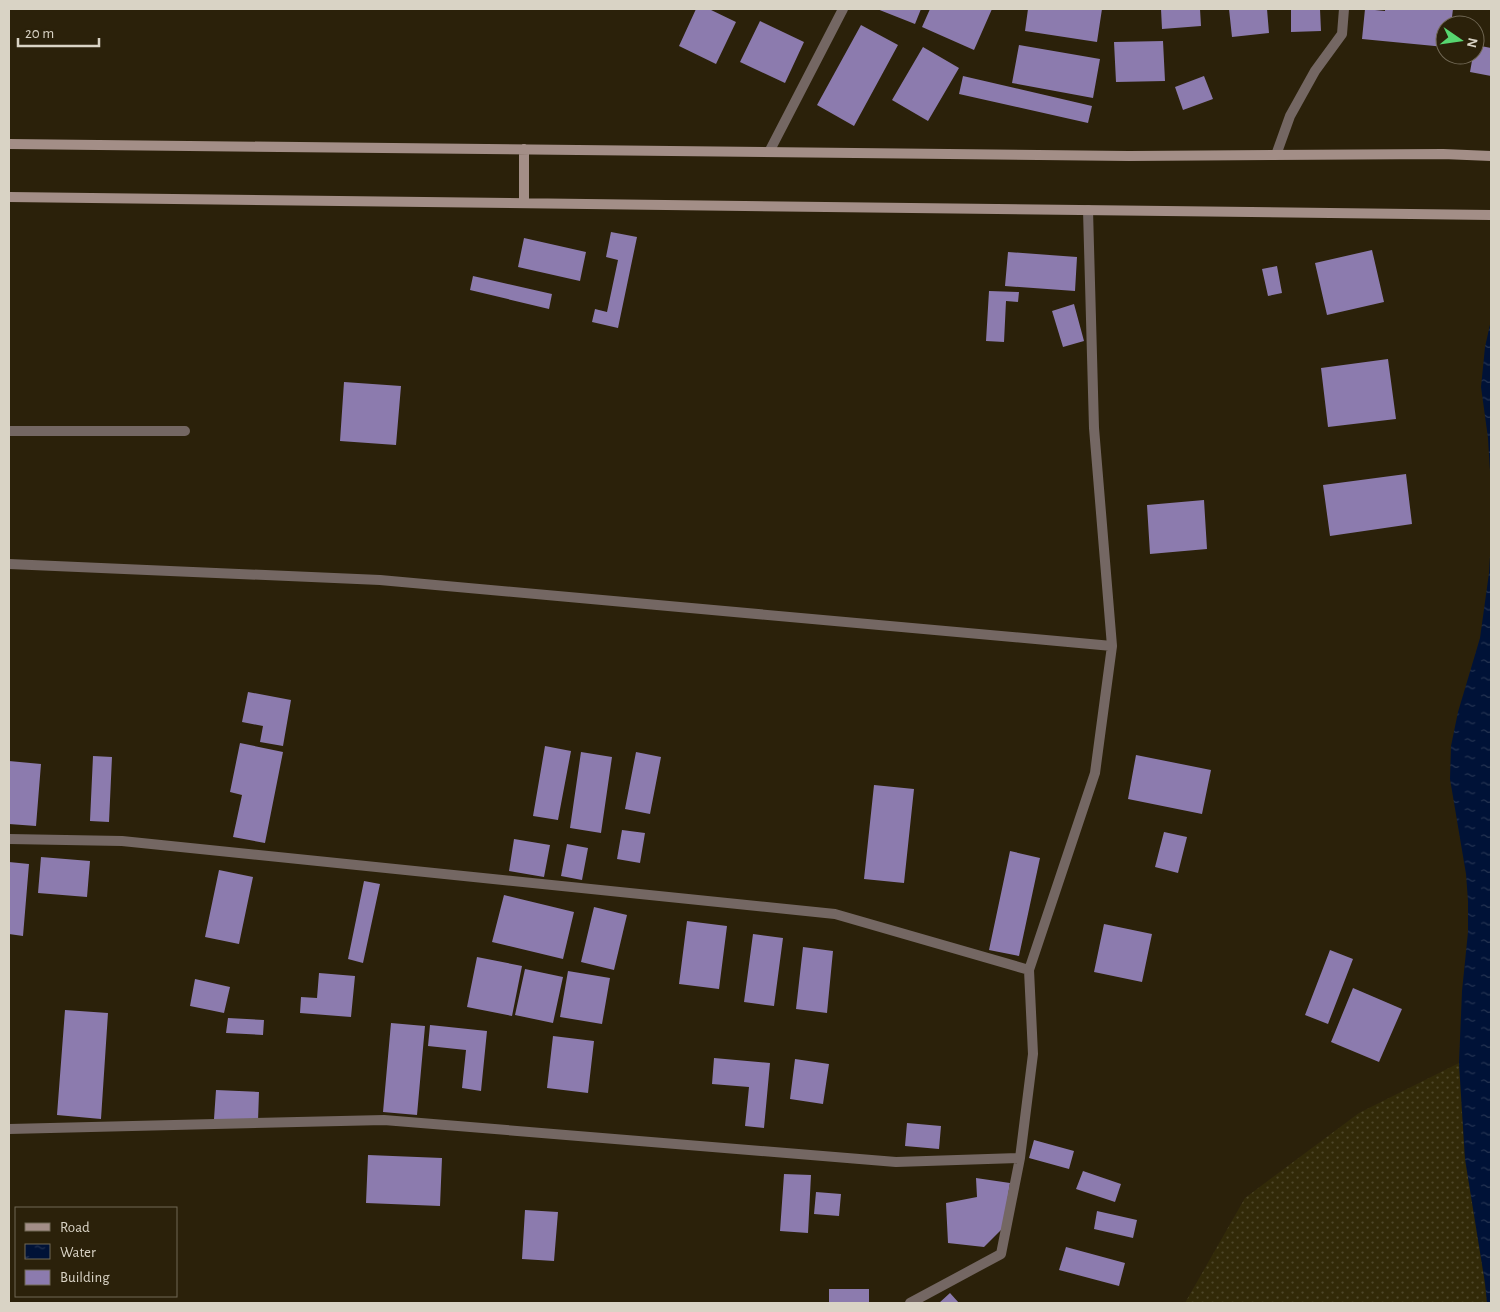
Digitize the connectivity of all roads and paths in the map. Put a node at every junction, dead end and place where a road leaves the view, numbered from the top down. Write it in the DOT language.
graph roads {
  1 [pos="843,9"];
  2 [pos="1344,9"];
  3 [pos="9,144"];
  4 [pos="524,149"];
  5 [pos="769,152"];
  6 [pos="1276,155"];
  7 [pos="1491,156"];
  8 [pos="9,197"];
  9 [pos="524,203"];
  10 [pos="1088,210"];
  11 [pos="1491,215"];
  12 [pos="9,431"];
  13 [pos="185,431"];
  14 [pos="9,564"];
  15 [pos="1112,646"];
  16 [pos="9,839"];
  17 [pos="1029,970"];
  18 [pos="9,1129"];
  19 [pos="1020,1158"];
  20 [pos="910,1303"];
  1 -- 5 [label="street"];
  2 -- 6 [label="street"];
  3 -- 4 [label="street"];
  4 -- 5 [label="street"];
  4 -- 9 [label="street"];
  5 -- 6 [label="street"];
  6 -- 7 [label="street"];
  8 -- 9 [label="street"];
  9 -- 10 [label="street"];
  10 -- 11 [label="street"];
  10 -- 15 [label="street"];
  12 -- 13 [label="street"];
  14 -- 15 [label="street"];
  15 -- 17 [label="street"];
  16 -- 17 [label="street"];
  17 -- 19 [label="street"];
  18 -- 19 [label="street"];
  19 -- 20 [label="street"];
}
